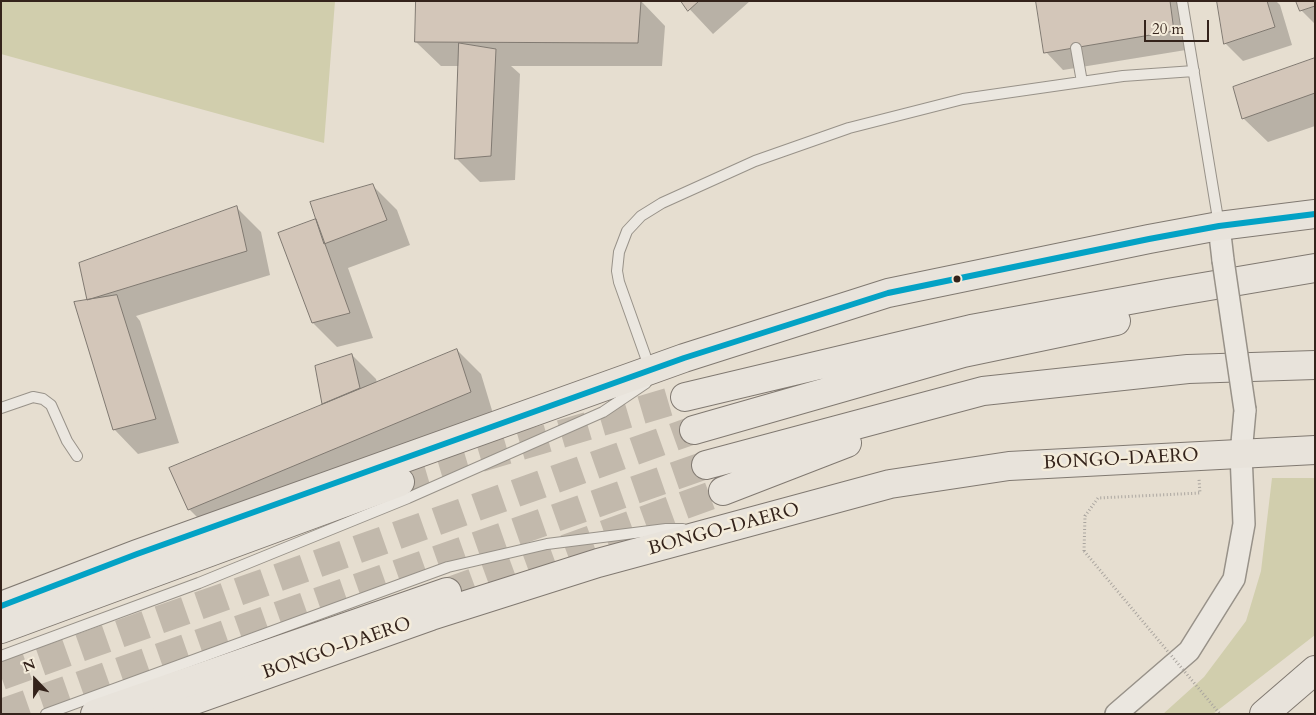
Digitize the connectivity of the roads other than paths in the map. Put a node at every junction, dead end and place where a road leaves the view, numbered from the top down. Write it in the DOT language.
graph roads {
  1 [pos="1182,1"];
  2 [pos="1076,48"];
  3 [pos="1194,71"];
  4 [pos="1082,82"];
  5 [pos="1315,214"];
  6 [pos="1219,226"];
  7 [pos="1315,268"];
  8 [pos="1315,286"];
  9 [pos="684,358"];
  10 [pos="1315,365"];
  11 [pos="650,370"];
  12 [pos="983,391"];
  13 [pos="685,397"];
  14 [pos="1,408"];
  15 [pos="694,430"];
  16 [pos="1315,450"];
  17 [pos="1242,454"];
  18 [pos="77,456"];
  19 [pos="706,465"];
  20 [pos="400,482"];
  21 [pos="723,491"];
  22 [pos="732,528"];
  23 [pos="447,592"];
  24 [pos="1,606"];
  25 [pos="1,630"];
  26 [pos="1,656"];
  27 [pos="1315,670"];
  28 [pos="46,714"];
  29 [pos="95,714"];
  30 [pos="155,714"];
  31 [pos="1116,714"];
  32 [pos="1264,714"];
  1 -- 3 [label="lane"];
  2 -- 4 [label="lane"];
  3 -- 4 [label="lane"];
  3 -- 6 [label="lane"];
  4 -- 11 [label="lane"];
  5 -- 6 [label="main road"];
  6 -- 9 [label="main road"];
  6 -- 17 [label="street, bridge"];
  7 -- 13 [label="main road"];
  8 -- 15 [label="main road"];
  9 -- 11 [label="main road"];
  9 -- 26 [label="lane"];
  10 -- 12 [label="main road"];
  11 -- 24 [label="main road"];
  12 -- 19 [label="main road"];
  12 -- 21 [label="main road"];
  14 -- 18 [label="lane"];
  16 -- 17 [label="main road, BONGO-DAERO"];
  17 -- 22 [label="main road, BONGO-DAERO"];
  17 -- 31 [label="street"];
  20 -- 25 [label="main road"];
  22 -- 28 [label="lane"];
  22 -- 30 [label="main road, BONGO-DAERO"];
  23 -- 29 [label="main road"];
  27 -- 32 [label="main road"];
}
